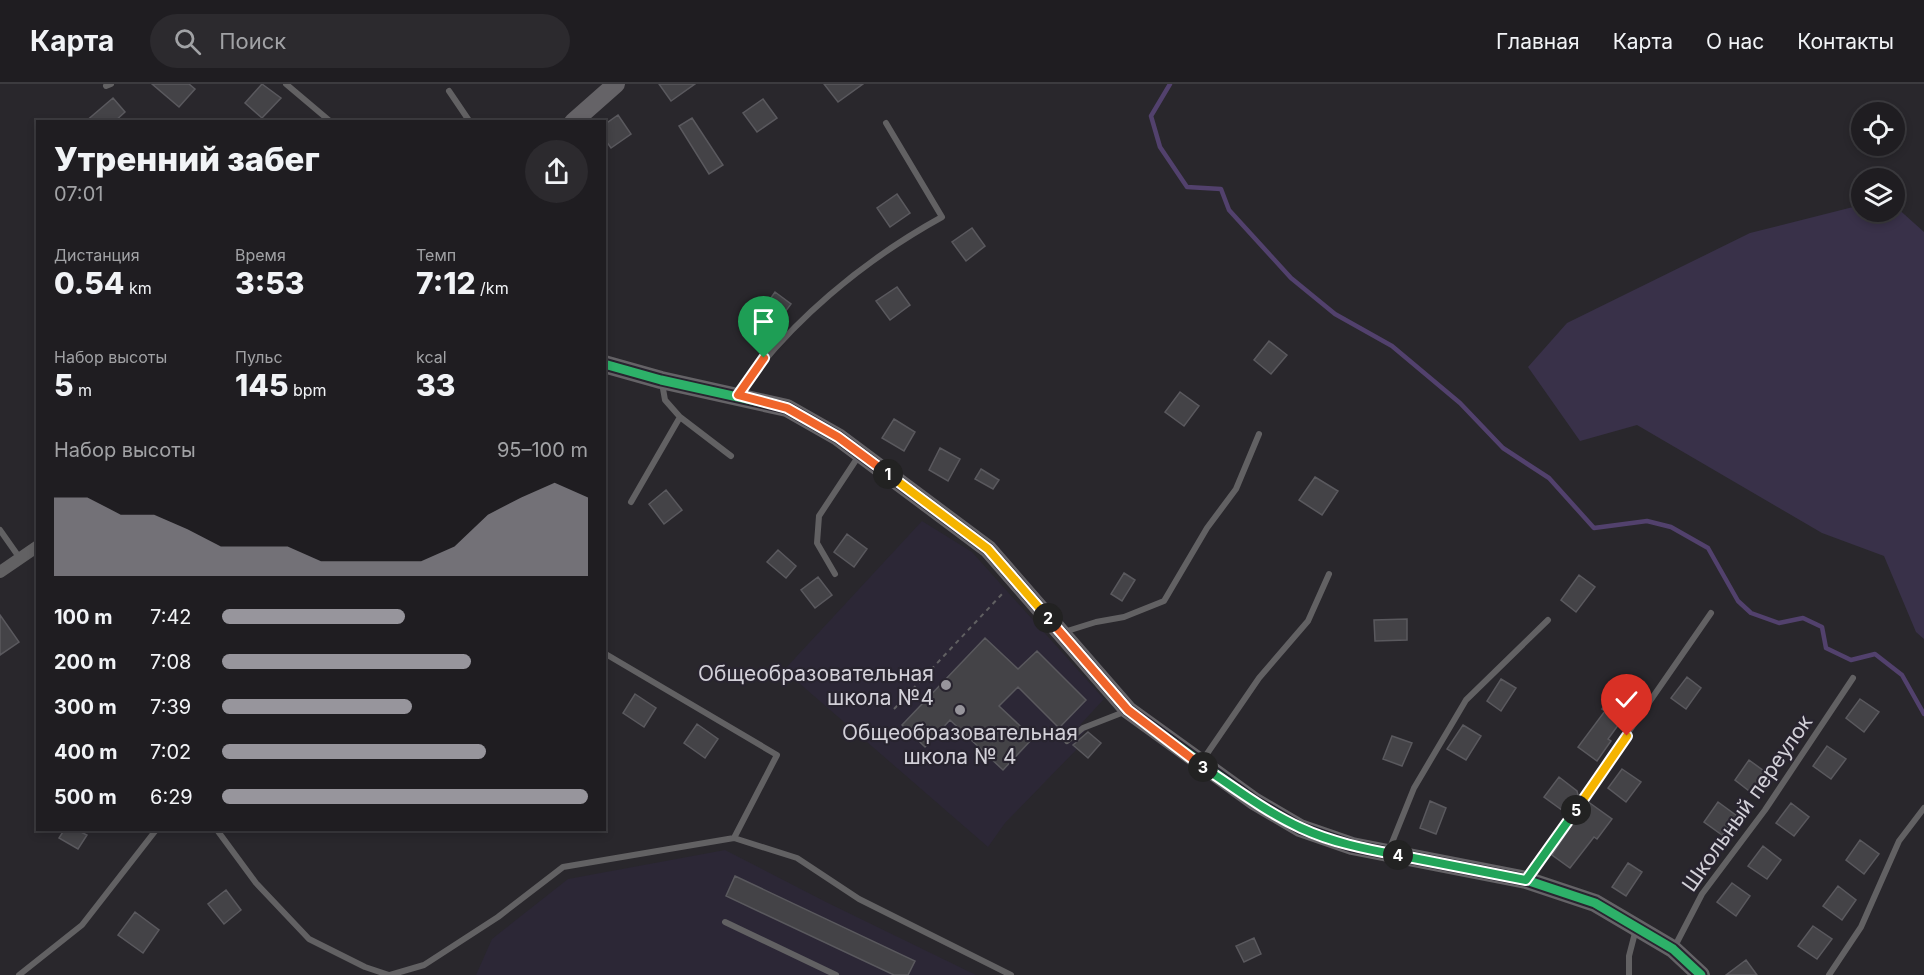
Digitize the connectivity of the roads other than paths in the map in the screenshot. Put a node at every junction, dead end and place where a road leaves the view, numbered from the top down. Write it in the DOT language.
graph roads {
  1 [pos="286,84"];
  2 [pos="616,84"];
  3 [pos="449,91"];
  4 [pos="330,120"];
  5 [pos="469,120"];
  6 [pos="575,120"];
  7 [pos="886,123"];
  8 [pos="606,365"];
  9 [pos="661,380"];
  10 [pos="738,395"];
  11 [pos="680,417"];
  12 [pos="1259,434"];
  13 [pos="860,453"];
  14 [pos="731,456"];
  15 [pos="631,502"];
  16 [pos="0,530"];
  17 [pos="36,547"];
  18 [pos="19,557"];
  19 [pos="0,572"];
  20 [pos="835,574"];
  21 [pos="1329,574"];
  22 [pos="1712,613"];
  23 [pos="1548,620"];
  24 [pos="1061,633"];
  25 [pos="606,654"];
  26 [pos="1853,678"];
  27 [pos="1128,710"];
  28 [pos="1067,741"];
  29 [pos="1200,764"];
  30 [pos="1924,808"];
  31 [pos="155,831"];
  32 [pos="218,831"];
  33 [pos="734,838"];
  34 [pos="1388,853"];
  35 [pos="1526,880"];
  36 [pos="725,922"];
  37 [pos="1637,926"];
  38 [pos="1673,949"];
  39 [pos="19,975"];
  40 [pos="390,975"];
  41 [pos="836,975"];
  42 [pos="1011,975"];
  43 [pos="1629,975"];
  44 [pos="1701,975"];
  45 [pos="1829,975"];
  1 -- 4 [label="lane"];
  2 -- 6 [label="street"];
  3 -- 5 [label="lane"];
  7 -- 10 [label="lane"];
  8 -- 9 [label="street"];
  9 -- 10 [label="street"];
  9 -- 11 [label="lane"];
  10 -- 13 [label="street"];
  11 -- 14 [label="lane"];
  11 -- 15 [label="lane"];
  12 -- 24 [label="lane"];
  13 -- 20 [label="lane"];
  13 -- 24 [label="street"];
  16 -- 18 [label="lane"];
  17 -- 18 [label="street"];
  18 -- 19 [label="street"];
  21 -- 29 [label="lane"];
  22 -- 35 [label="lane"];
  23 -- 34 [label="lane"];
  24 -- 27 [label="street"];
  25 -- 33 [label="lane"];
  26 -- 38 [label="lane, Школьный переулок"];
  27 -- 28 [label="lane"];
  27 -- 29 [label="street"];
  29 -- 34 [label="street"];
  30 -- 45 [label="lane"];
  31 -- 39 [label="lane"];
  32 -- 40 [label="lane"];
  33 -- 40 [label="lane"];
  33 -- 42 [label="lane"];
  34 -- 35 [label="street"];
  35 -- 37 [label="street"];
  36 -- 41 [label="lane"];
  37 -- 38 [label="street"];
  37 -- 43 [label="lane"];
  38 -- 44 [label="street"];
}
